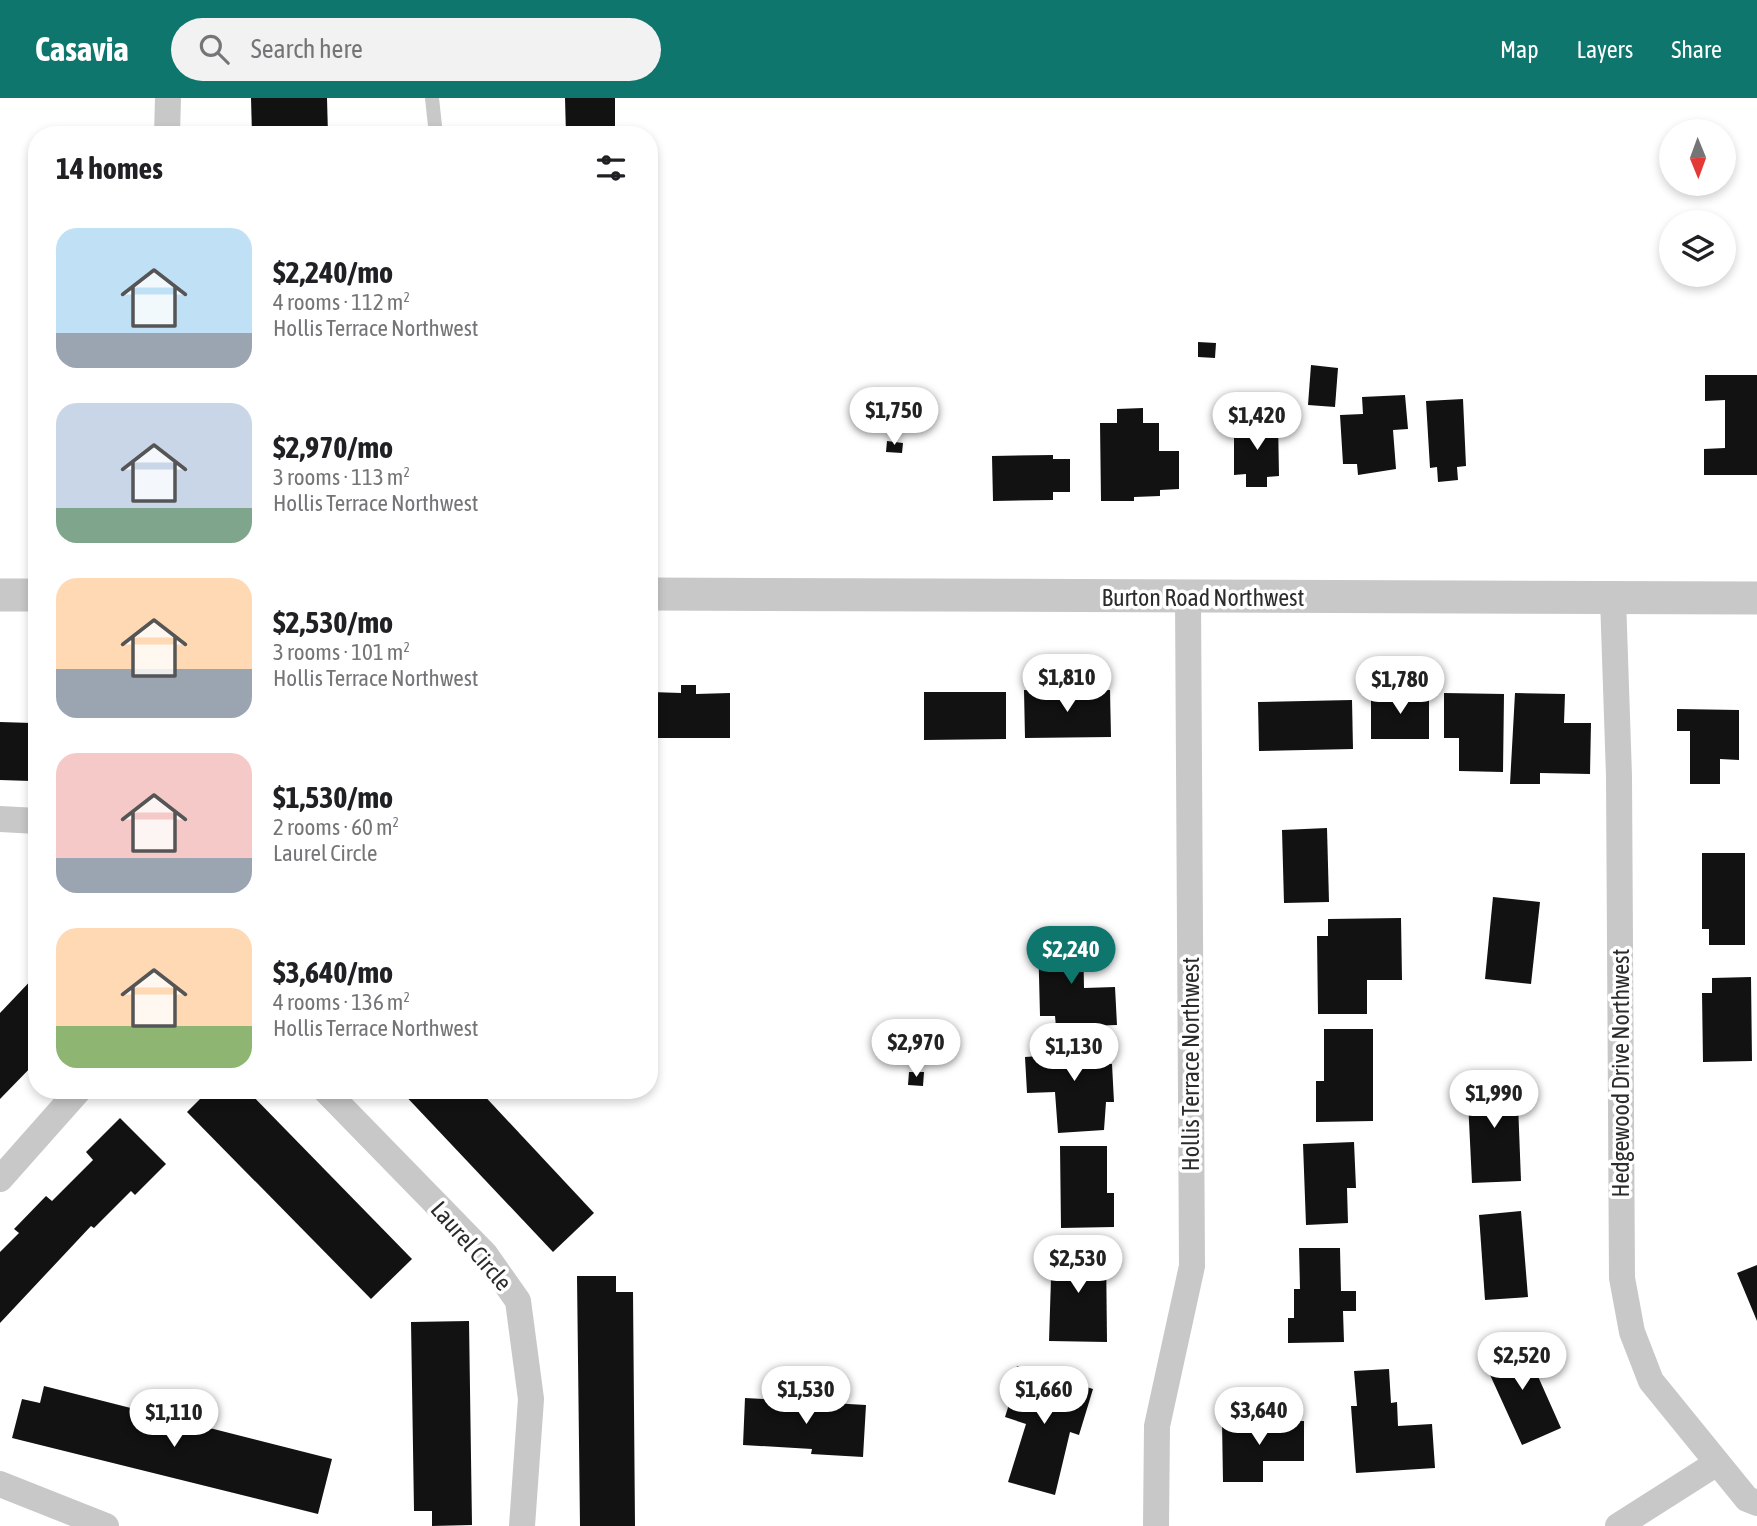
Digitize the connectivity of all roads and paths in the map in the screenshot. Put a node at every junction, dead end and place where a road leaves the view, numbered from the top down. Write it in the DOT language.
graph roads {
  1 [pos="168,98"];
  2 [pos="432,98"];
  3 [pos="167,126"];
  4 [pos="435,126"];
  5 [pos="658,594"];
  6 [pos="0,595"];
  7 [pos="28,595"];
  8 [pos="1757,597"];
  9 [pos="1188,598"];
  10 [pos="1613,598"];
  11 [pos="0,819"];
  12 [pos="28,821"];
  13 [pos="71,1099"];
  14 [pos="334,1099"];
  15 [pos="0,1179"];
  16 [pos="1717,1463"];
  17 [pos="0,1484"];
  18 [pos="1757,1503"];
  19 [pos="106,1526"];
  20 [pos="522,1526"];
  21 [pos="1156,1526"];
  22 [pos="1618,1526"];
  1 -- 3 [label="street"];
  2 -- 4 [label="lane"];
  5 -- 9 [label="street, Burton Road Northwest"];
  6 -- 7 [label="street"];
  8 -- 10 [label="street, Burton Road Northwest"];
  9 -- 10 [label="street, Burton Road Northwest"];
  9 -- 21 [label="street, Hollis Terrace Northwest"];
  10 -- 16 [label="street, Hedgewood Drive Northwest"];
  11 -- 12 [label="street"];
  13 -- 15 [label="street"];
  14 -- 20 [label="street, Laurel Circle"];
  16 -- 18 [label="street, Hedgewood Drive Northwest"];
  16 -- 22 [label="street"];
  17 -- 19 [label="street"];
}
